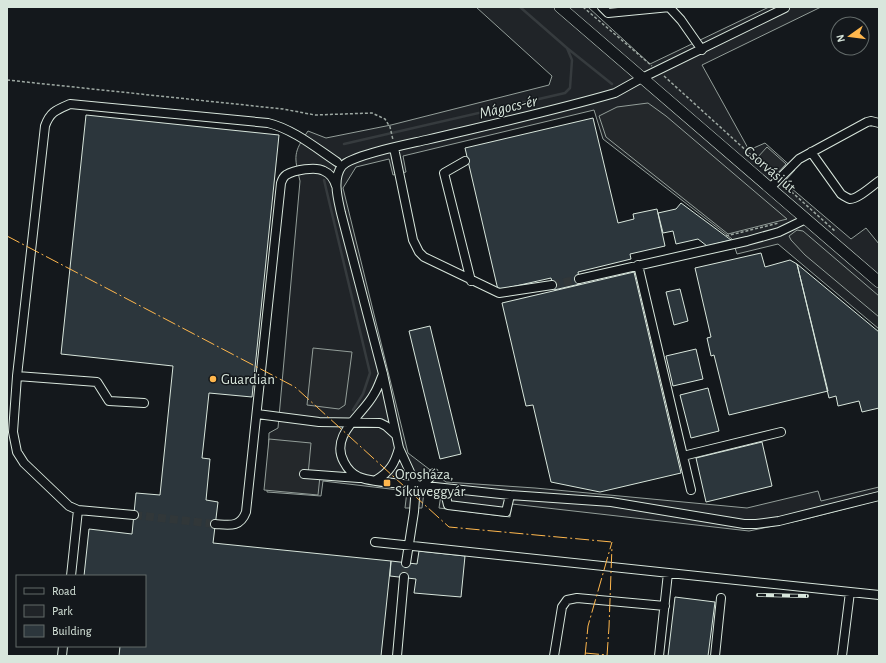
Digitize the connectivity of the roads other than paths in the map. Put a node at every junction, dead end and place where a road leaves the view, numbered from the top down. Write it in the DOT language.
graph roads {
  1 [pos="560,7"];
  2 [pos="602,7"];
  3 [pos="670,7"];
  4 [pos="785,8"];
  5 [pos="702,50"];
  6 [pos="642,78"];
  7 [pos="879,123"];
  8 [pos="394,148"];
  9 [pos="811,152"];
  10 [pos="360,157"];
  11 [pos="465,161"];
  12 [pos="337,162"];
  13 [pos="309,169"];
  14 [pos="879,181"];
  15 [pos="336,188"];
  16 [pos="770,188"];
  17 [pos="806,219"];
  18 [pos="638,266"];
  19 [pos="579,279"];
  20 [pos="471,281"];
  21 [pos="879,282"];
  22 [pos="552,285"];
  23 [pos="382,374"];
  24 [pos="17,376"];
  25 [pos="144,403"];
  26 [pos="257,414"];
  27 [pos="352,422"];
  28 [pos="781,432"];
  29 [pos="396,436"];
  30 [pos="399,448"];
  31 [pos="683,456"];
  32 [pos="434,473"];
  33 [pos="304,474"];
  34 [pos="366,479"];
  35 [pos="376,480"];
  36 [pos="420,485"];
  37 [pos="444,488"];
  38 [pos="692,490"];
  39 [pos="510,495"];
  40 [pos="879,496"];
  41 [pos="78,510"];
  42 [pos="134,515"];
  43 [pos="215,524"];
  44 [pos="375,542"];
  45 [pos="408,545"];
  46 [pos="406,563"];
  47 [pos="668,573"];
  48 [pos="71,575"];
  49 [pos="404,577"];
  50 [pos="850,592"];
  51 [pos="879,595"];
  52 [pos="722,598"];
  53 [pos="665,606"];
  54 [pos="397,656"];
  55 [pos="554,656"];
  56 [pos="659,656"];
  57 [pos="715,656"];
  58 [pos="842,656"];
  1 -- 6 [label="main road, Csorvási út"];
  2 -- 3 [label="street"];
  3 -- 5 [label="street"];
  4 -- 5 [label="street"];
  5 -- 6 [label="street"];
  6 -- 8 [label="street"];
  6 -- 16 [label="main road, Csorvási út"];
  7 -- 9 [label="street"];
  8 -- 10 [label="street"];
  8 -- 20 [label="street"];
  9 -- 14 [label="street"];
  9 -- 16 [label="street"];
  10 -- 12 [label="street"];
  10 -- 15 [label="street"];
  11 -- 20 [label="street"];
  12 -- 13 [label="street"];
  12 -- 24 [label="street"];
  13 -- 15 [label="street"];
  13 -- 26 [label="street"];
  15 -- 23 [label="street"];
  16 -- 17 [label="main road, Csorvási út"];
  17 -- 18 [label="street"];
  17 -- 21 [label="main road, Csorvási út"];
  18 -- 19 [label="street"];
  18 -- 31 [label="street"];
  20 -- 22 [label="street"];
  23 -- 27 [label="street"];
  23 -- 29 [label="street"];
  24 -- 25 [label="street"];
  24 -- 41 [label="street"];
  26 -- 27 [label="street"];
  26 -- 43 [label="street"];
  27 -- 29 [label="street"];
  27 -- 34 [label="street"];
  28 -- 31 [label="street"];
  29 -- 30 [label="street"];
  30 -- 35 [label="street"];
  30 -- 36 [label="street"];
  31 -- 38 [label="street"];
  32 -- 36 [label="street"];
  33 -- 34 [label="street"];
  34 -- 35 [label="street"];
  35 -- 36 [label="street"];
  36 -- 37 [label="street"];
  36 -- 45 [label="street"];
  37 -- 39 [label="street"];
  37 -- 39 [label="street"];
  39 -- 40 [label="street"];
  41 -- 42 [label="street"];
  41 -- 48 [label="street"];
  44 -- 45 [label="street"];
  45 -- 46 [label="street"];
  45 -- 47 [label="street"];
  47 -- 50 [label="street"];
  47 -- 53 [label="street"];
  49 -- 54 [label="street"];
  50 -- 51 [label="street"];
  50 -- 58 [label="street"];
  52 -- 57 [label="street"];
  53 -- 55 [label="street"];
  53 -- 56 [label="street"];
}
